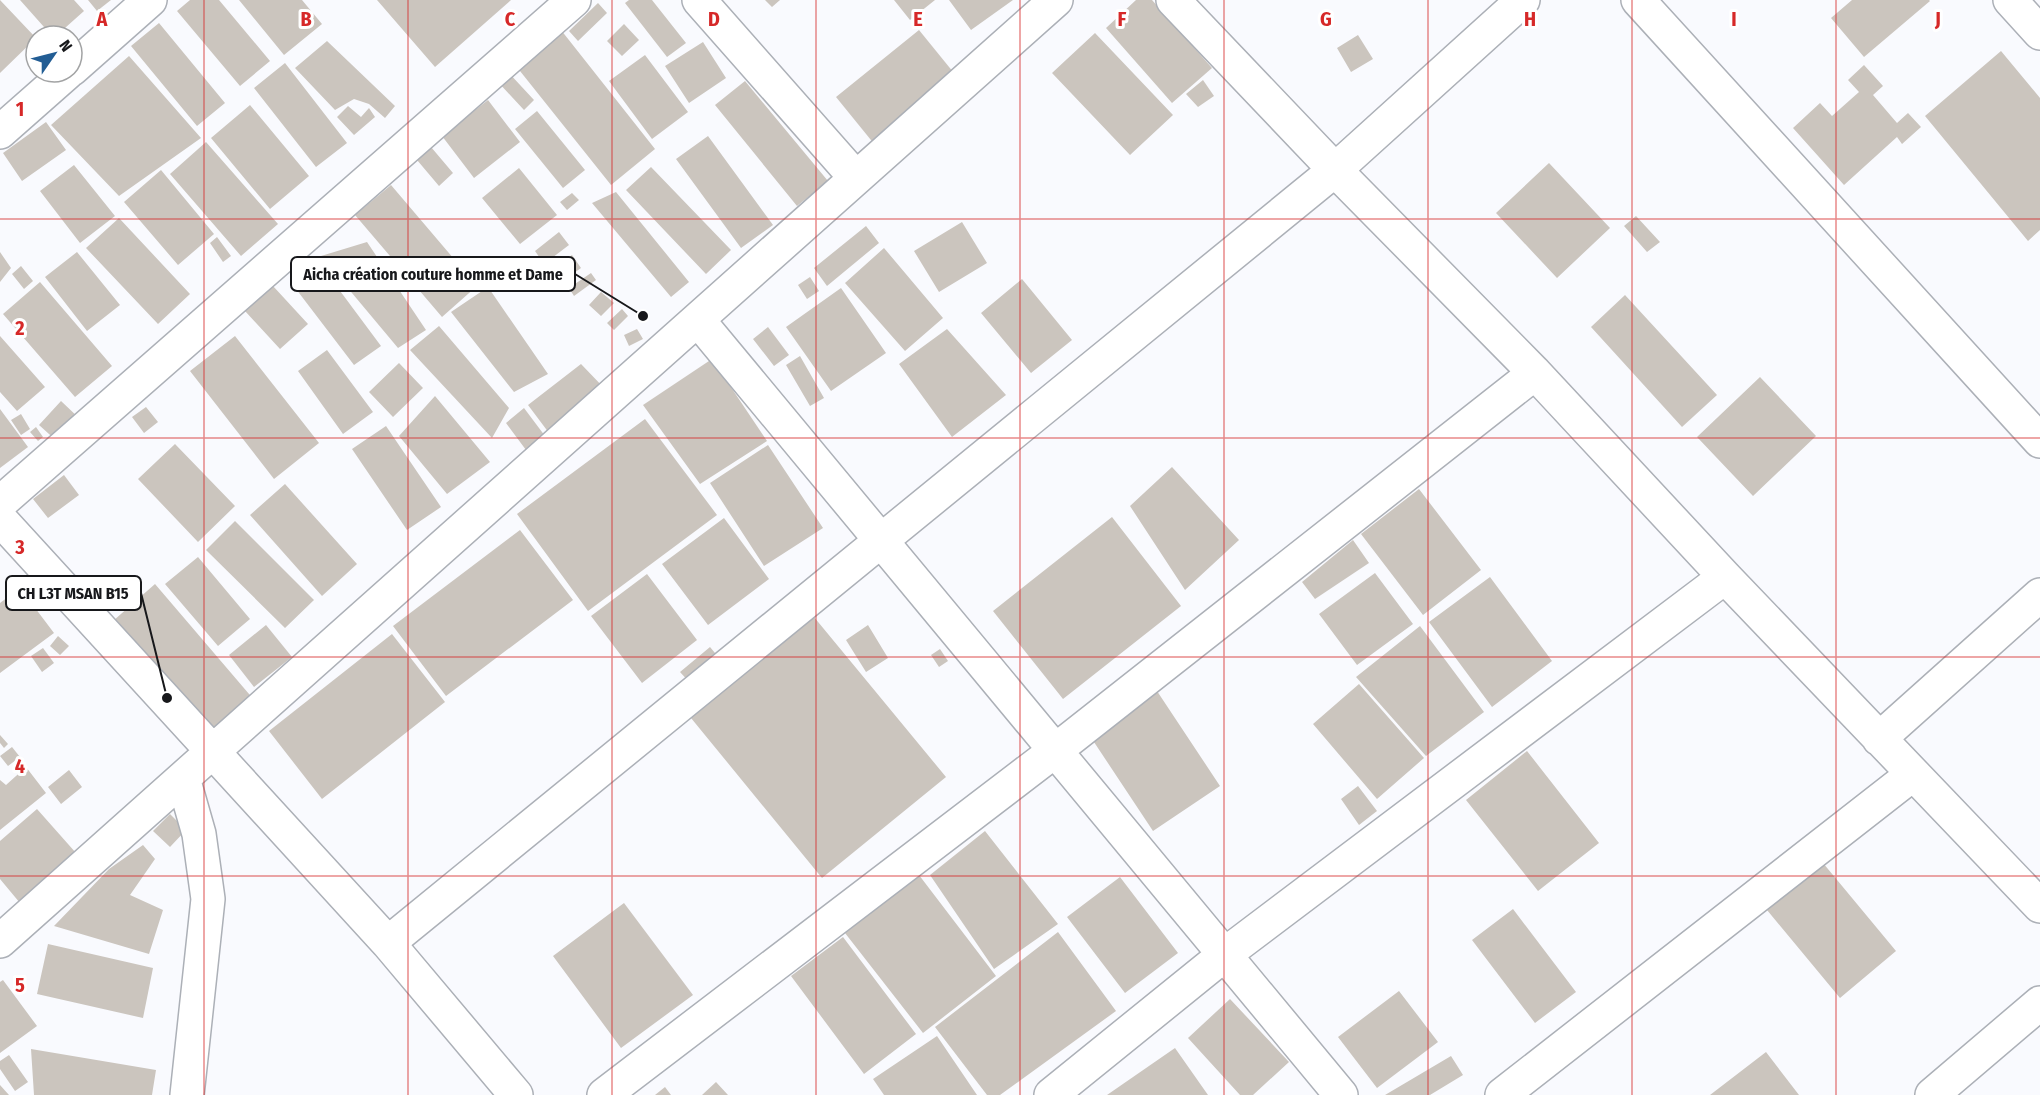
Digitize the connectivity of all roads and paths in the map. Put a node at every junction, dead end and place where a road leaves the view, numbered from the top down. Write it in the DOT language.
graph roads {
  1 [pos="150,0"];
  2 [pos="574,0"];
  3 [pos="699,0"];
  4 [pos="1056,0"];
  5 [pos="1173,0"];
  6 [pos="1523,0"];
  7 [pos="1638,0"];
  8 [pos="2010,0"];
  9 [pos="2040,33"];
  10 [pos="84,58"];
  11 [pos="54,84"];
  12 [pos="0,132"];
  13 [pos="1335,170"];
  14 [pos="856,178"];
  15 [pos="698,320"];
  16 [pos="1535,373"];
  17 [pos="2040,441"];
  18 [pos="0,502"];
  19 [pos="0,519"];
  20 [pos="881,540"];
  21 [pos="1725,577"];
  22 [pos="2040,595"];
  23 [pos="1879,739"];
  24 [pos="213,750"];
  25 [pos="1056,750"];
  26 [pos="1913,774"];
  27 [pos="183,778"];
  28 [pos="2040,906"];
  29 [pos="0,941"];
  30 [pos="388,943"];
  31 [pos="1224,956"];
  32 [pos="2040,1003"];
  33 [pos="187,1095"];
  34 [pos="516,1095"];
  35 [pos="604,1095"];
  36 [pos="1051,1095"];
  37 [pos="1341,1095"];
  38 [pos="1502,1095"];
  39 [pos="1932,1095"];
  1 -- 10 [label="street"];
  2 -- 18 [label="street"];
  3 -- 14 [label="street"];
  4 -- 14 [label="street"];
  5 -- 13 [label="street"];
  6 -- 13 [label="street"];
  7 -- 17 [label="street"];
  8 -- 9 [label="street"];
  11 -- 12 [label="street"];
  13 -- 16 [label="street"];
  13 -- 20 [label="street"];
  14 -- 15 [label="street"];
  15 -- 20 [label="street"];
  15 -- 24 [label="street"];
  16 -- 21 [label="street"];
  16 -- 25 [label="street"];
  19 -- 24 [label="street"];
  20 -- 25 [label="street"];
  20 -- 30 [label="street"];
  21 -- 23 [label="street"];
  21 -- 31 [label="street"];
  22 -- 23 [label="street"];
  23 -- 26 [label="street"];
  24 -- 27 [label="street"];
  24 -- 30 [label="street"];
  25 -- 31 [label="street"];
  25 -- 35 [label="street"];
  26 -- 28 [label="street"];
  26 -- 38 [label="street"];
  27 -- 29 [label="street"];
  27 -- 33 [label="street"];
  30 -- 34 [label="street"];
  31 -- 36 [label="street"];
  31 -- 37 [label="street"];
  32 -- 39 [label="street"];
}
